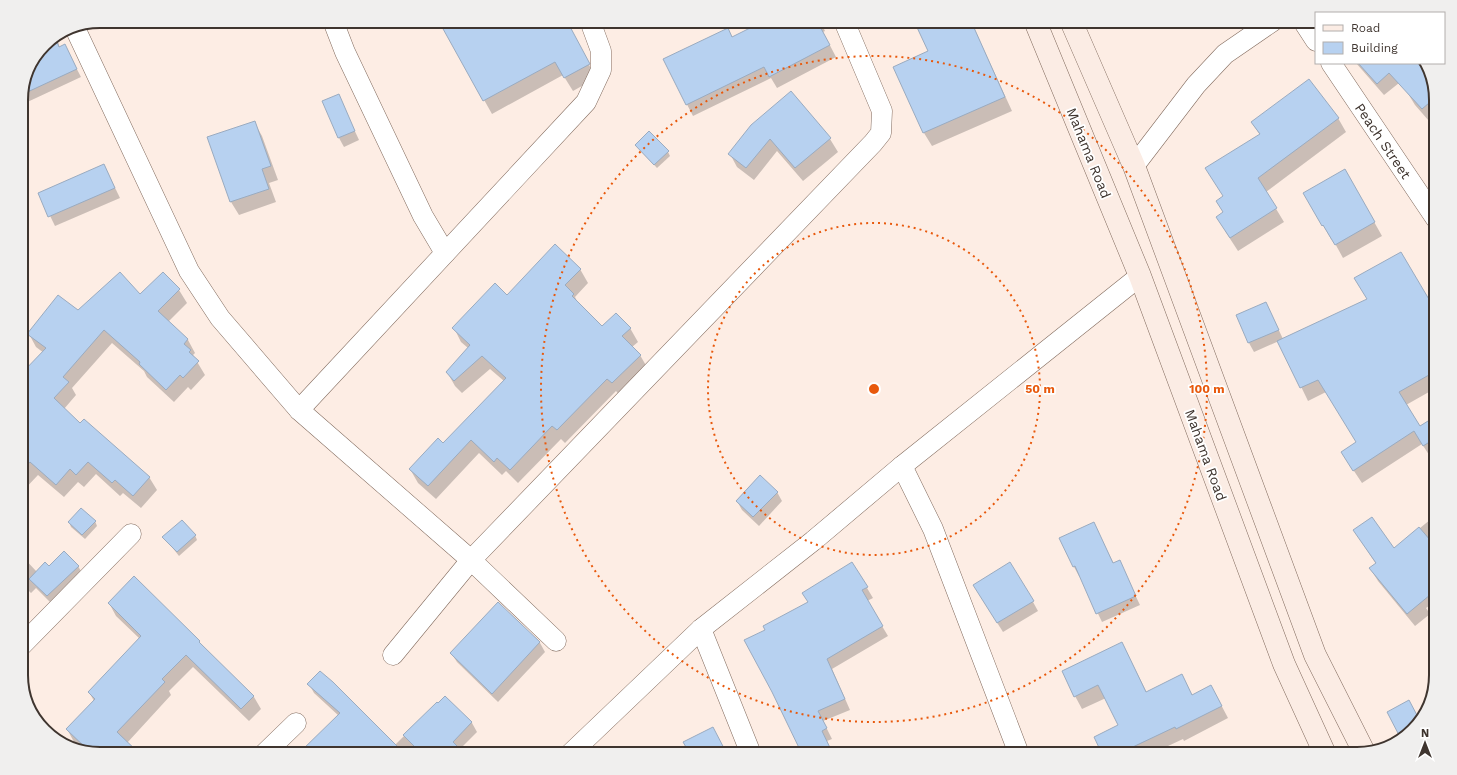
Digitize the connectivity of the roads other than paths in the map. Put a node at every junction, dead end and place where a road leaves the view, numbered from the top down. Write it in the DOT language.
graph roads {
  1 [pos="336,28"];
  2 [pos="593,28"];
  3 [pos="847,28"];
  4 [pos="1038,28"];
  5 [pos="1074,28"];
  6 [pos="1263,28"];
  7 [pos="1308,28"];
  8 [pos="80,30"];
  9 [pos="1315,39"];
  10 [pos="1332,64"];
  11 [pos="1134,166"];
  12 [pos="1429,209"];
  13 [pos="446,253"];
  14 [pos="1140,276"];
  15 [pos="299,410"];
  16 [pos="902,466"];
  17 [pos="131,534"];
  18 [pos="470,560"];
  19 [pos="702,629"];
  20 [pos="28,639"];
  21 [pos="556,641"];
  22 [pos="393,656"];
  23 [pos="296,722"];
  24 [pos="271,747"];
  25 [pos="577,747"];
  26 [pos="748,747"];
  27 [pos="1016,747"];
  28 [pos="1322,747"];
  29 [pos="1361,747"];
  1 -- 13 [label="street"];
  2 -- 13 [label="street"];
  3 -- 18 [label="street"];
  4 -- 14 [label="street, Mahama Road"];
  5 -- 11 [label="street"];
  6 -- 11 [label="street"];
  7 -- 9 [label="street"];
  8 -- 15 [label="street"];
  10 -- 12 [label="street, Peach Street"];
  11 -- 29 [label="street"];
  13 -- 15 [label="street"];
  14 -- 16 [label="street"];
  14 -- 28 [label="street, Mahama Road"];
  15 -- 18 [label="street"];
  16 -- 19 [label="street"];
  16 -- 27 [label="street"];
  17 -- 20 [label="street"];
  18 -- 21 [label="street"];
  18 -- 22 [label="street"];
  19 -- 25 [label="street"];
  19 -- 26 [label="street"];
  23 -- 24 [label="street"];
}
